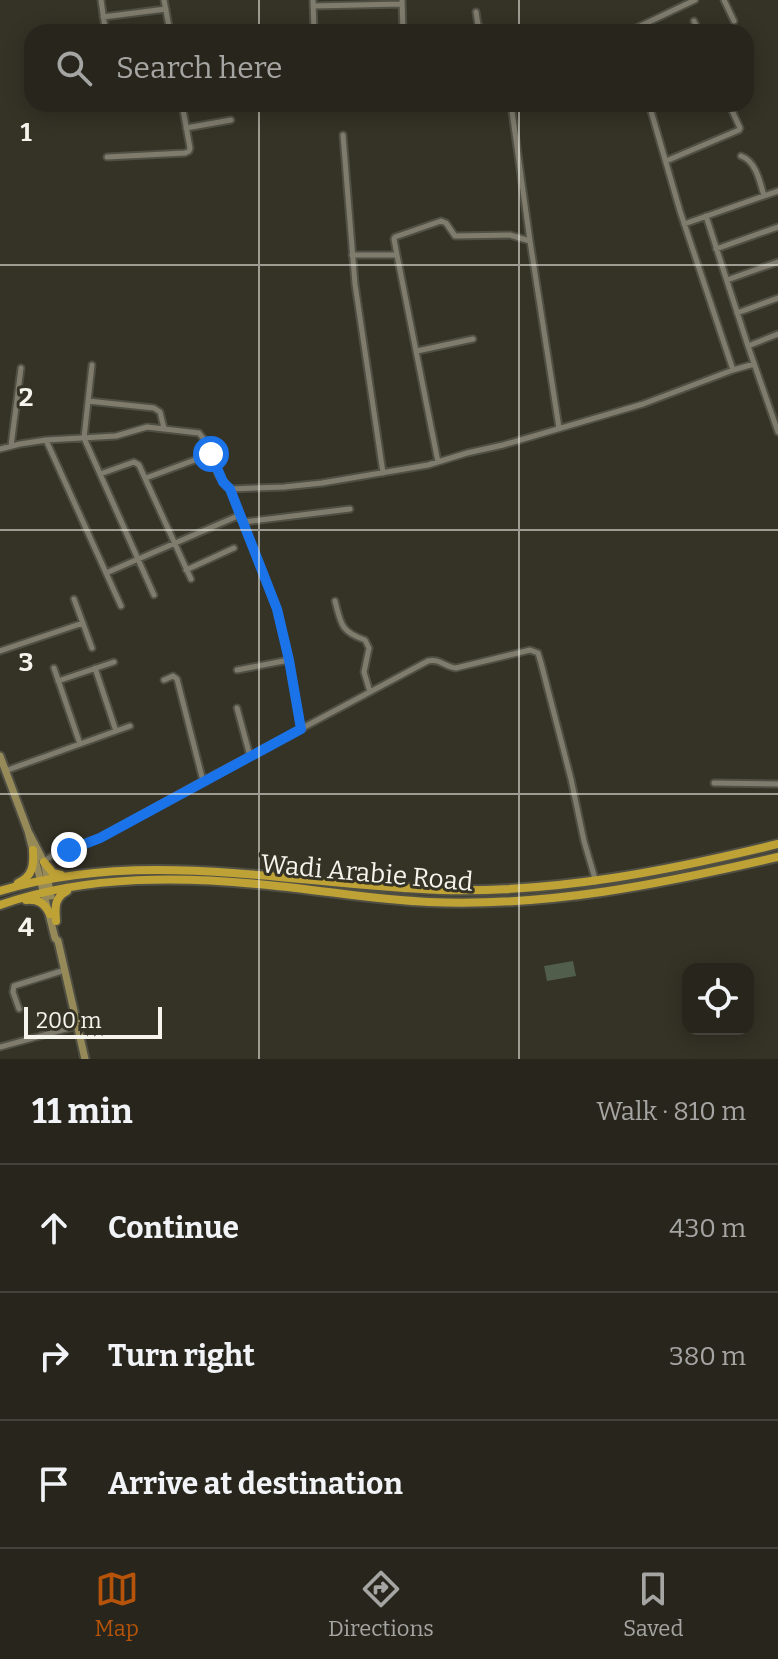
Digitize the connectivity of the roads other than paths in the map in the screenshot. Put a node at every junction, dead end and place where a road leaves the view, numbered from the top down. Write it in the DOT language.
graph roads {
  1 [pos="101,0"];
  2 [pos="164,0"];
  3 [pos="693,0"];
  4 [pos="724,0"];
  5 [pos="402,2"];
  6 [pos="313,3"];
  7 [pos="166,9"];
  8 [pos="476,12"];
  9 [pos="103,17"];
  10 [pos="694,21"];
  11 [pos="734,21"];
  12 [pos="104,24"];
  13 [pos="170,24"];
  14 [pos="314,24"];
  15 [pos="403,24"];
  16 [pos="478,24"];
  17 [pos="645,24"];
  18 [pos="695,24"];
  19 [pos="183,112"];
  20 [pos="512,112"];
  21 [pos="651,112"];
  22 [pos="733,112"];
  23 [pos="231,120"];
  24 [pos="186,128"];
  25 [pos="343,135"];
  26 [pos="741,156"];
  27 [pos="107,157"];
  28 [pos="666,161"];
  29 [pos="778,191"];
  30 [pos="764,196"];
  31 [pos="706,216"];
  32 [pos="684,224"];
  33 [pos="778,227"];
  34 [pos="530,241"];
  35 [pos="716,249"];
  36 [pos="352,255"];
  37 [pos="397,255"];
  38 [pos="778,262"];
  39 [pos="727,280"];
  40 [pos="778,298"];
  41 [pos="737,313"];
  42 [pos="778,334"];
  43 [pos="473,339"];
  44 [pos="748,346"];
  45 [pos="417,351"];
  46 [pos="754,364"];
  47 [pos="92,365"];
  48 [pos="21,368"];
  49 [pos="733,370"];
  50 [pos="88,401"];
  51 [pos="164,428"];
  52 [pos="559,428"];
  53 [pos="778,432"];
  54 [pos="84,438"];
  55 [pos="46,440"];
  56 [pos="11,446"];
  57 [pos="0,449"];
  58 [pos="211,454"];
  59 [pos="438,462"];
  60 [pos="383,473"];
  61 [pos="100,474"];
  62 [pos="146,478"];
  63 [pos="230,489"];
  64 [pos="350,509"];
  65 [pos="240,515"];
  66 [pos="243,522"];
  67 [pos="174,543"];
  68 [pos="234,548"];
  69 [pos="138,559"];
  70 [pos="186,570"];
  71 [pos="106,573"];
  72 [pos="191,579"];
  73 [pos="154,595"];
  74 [pos="74,599"];
  75 [pos="335,601"];
  76 [pos="121,606"];
  77 [pos="83,623"];
  78 [pos="92,648"];
  79 [pos="0,651"];
  80 [pos="289,660"];
  81 [pos="114,662"];
  82 [pos="54,668"];
  83 [pos="95,668"];
  84 [pos="237,670"];
  85 [pos="164,680"];
  86 [pos="58,681"];
  87 [pos="370,692"];
  88 [pos="237,708"];
  89 [pos="130,726"];
  90 [pos="301,729"];
  91 [pos="116,731"];
  92 [pos="80,744"];
  93 [pos="0,756"];
  94 [pos="250,756"];
  95 [pos="5,771"];
  96 [pos="203,781"];
  97 [pos="714,783"];
  98 [pos="778,784"];
  99 [pos="778,844"];
  100 [pos="34,848"];
  101 [pos="59,852"];
  102 [pos="778,857"];
  103 [pos="44,862"];
  104 [pos="70,876"];
  105 [pos="45,880"];
  106 [pos="596,882"];
  107 [pos="76,887"];
  108 [pos="2,890"];
  109 [pos="48,892"];
  110 [pos="5,903"];
  111 [pos="53,917"];
  112 [pos="65,970"];
  113 [pos="19,1009"];
  114 [pos="77,1026"];
  115 [pos="0,1047"];
  116 [pos="85,1059"];
  1 -- 9 [label="street"];
  2 -- 7 [label="street"];
  3 -- 17 [label="street"];
  4 -- 11 [label="street"];
  5 -- 6 [label="street"];
  5 -- 15 [label="street"];
  6 -- 14 [label="street"];
  7 -- 9 [label="street"];
  7 -- 13 [label="street"];
  8 -- 16 [label="street"];
  9 -- 12 [label="street"];
  10 -- 18 [label="street"];
  19 -- 24 [label="street"];
  20 -- 34 [label="street"];
  21 -- 28 [label="street"];
  22 -- 28 [label="street"];
  23 -- 24 [label="street"];
  24 -- 27 [label="street"];
  25 -- 36 [label="street"];
  26 -- 30 [label="street"];
  28 -- 32 [label="street"];
  29 -- 30 [label="street"];
  30 -- 31 [label="street"];
  31 -- 32 [label="street"];
  31 -- 35 [label="street"];
  32 -- 49 [label="street"];
  33 -- 35 [label="street"];
  34 -- 37 [label="street"];
  34 -- 52 [label="street"];
  35 -- 39 [label="street"];
  36 -- 37 [label="street"];
  36 -- 60 [label="street"];
  37 -- 45 [label="street"];
  38 -- 39 [label="street"];
  39 -- 41 [label="street"];
  40 -- 41 [label="street"];
  41 -- 44 [label="street"];
  42 -- 44 [label="street"];
  43 -- 45 [label="street"];
  44 -- 46 [label="street"];
  45 -- 59 [label="street"];
  46 -- 49 [label="street"];
  46 -- 53 [label="street"];
  47 -- 50 [label="street"];
  48 -- 56 [label="street"];
  49 -- 52 [label="street"];
  50 -- 51 [label="street"];
  50 -- 54 [label="street"];
  51 -- 54 [label="street"];
  51 -- 58 [label="street"];
  52 -- 59 [label="street"];
  54 -- 55 [label="street"];
  54 -- 61 [label="street"];
  55 -- 56 [label="street"];
  55 -- 71 [label="street"];
  56 -- 57 [label="street"];
  58 -- 62 [label="street"];
  58 -- 63 [label="street"];
  59 -- 60 [label="street"];
  60 -- 63 [label="street"];
  61 -- 62 [label="street"];
  61 -- 69 [label="street"];
  62 -- 67 [label="street"];
  63 -- 65 [label="street"];
  64 -- 66 [label="street"];
  65 -- 66 [label="street"];
  65 -- 67 [label="street"];
  66 -- 80 [label="street"];
  67 -- 69 [label="street"];
  67 -- 70 [label="street"];
  68 -- 70 [label="street"];
  69 -- 71 [label="street"];
  69 -- 73 [label="street"];
  70 -- 72 [label="street"];
  71 -- 76 [label="street"];
  74 -- 77 [label="street"];
  75 -- 87 [label="street"];
  77 -- 78 [label="street"];
  77 -- 79 [label="street"];
  80 -- 84 [label="street"];
  80 -- 90 [label="street"];
  81 -- 83 [label="street"];
  82 -- 86 [label="street"];
  83 -- 86 [label="street"];
  83 -- 91 [label="street"];
  85 -- 96 [label="street"];
  86 -- 92 [label="street"];
  87 -- 90 [label="street"];
  87 -- 106 [label="street"];
  88 -- 94 [label="street"];
  89 -- 91 [label="street"];
  90 -- 94 [label="street"];
  91 -- 92 [label="street"];
  92 -- 95 [label="street"];
  93 -- 95 [label="main road"];
  94 -- 96 [label="street"];
  95 -- 100 [label="main road"];
  96 -- 101 [label="street"];
  97 -- 98 [label="street"];
  99 -- 106 [label="highway, Wadi Arabie Road"];
  100 -- 101 [label="street"];
  100 -- 103 [label="main road"];
  100 -- 105 [label="main road"];
  100 -- 108 [label="highway"];
  101 -- 103 [label="street"];
  102 -- 107 [label="highway, Wadi Arabie Road"];
  103 -- 104 [label="highway"];
  103 -- 105 [label="main road"];
  104 -- 105 [label="highway, Wadi Arabie Road"];
  104 -- 106 [label="highway, Wadi Arabie Road"];
  105 -- 108 [label="highway, Wadi Arabie Road"];
  105 -- 109 [label="main road"];
  107 -- 109 [label="highway, Wadi Arabie Road"];
  107 -- 111 [label="highway"];
  109 -- 110 [label="highway, Wadi Arabie Road"];
  109 -- 111 [label="main road"];
  110 -- 111 [label="highway"];
  111 -- 112 [label="main road"];
  112 -- 113 [label="street"];
  112 -- 114 [label="main road"];
  114 -- 115 [label="street"];
  114 -- 116 [label="main road"];
}
